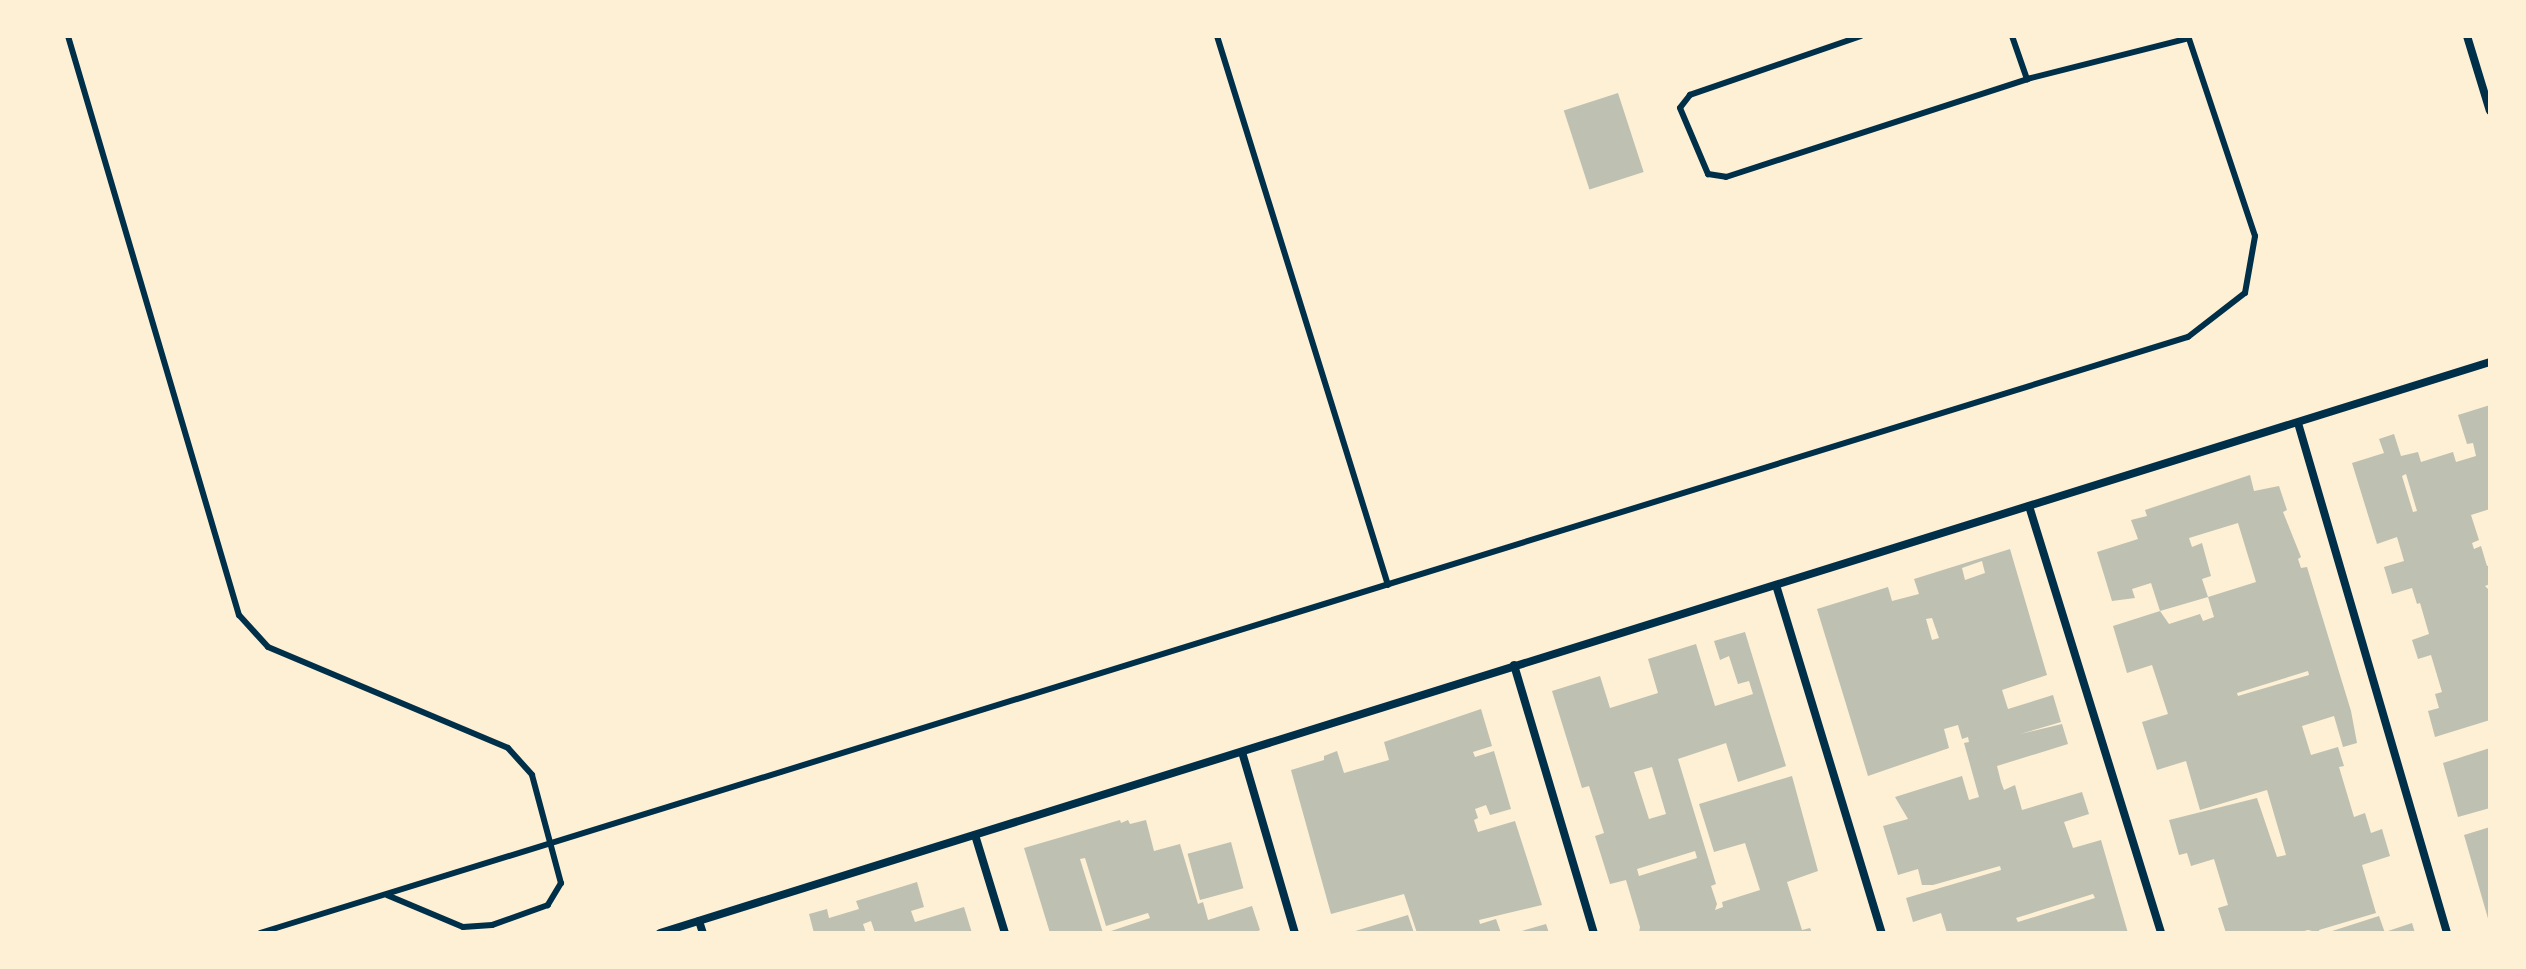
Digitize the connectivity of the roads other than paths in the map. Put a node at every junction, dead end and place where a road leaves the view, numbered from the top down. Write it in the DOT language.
graph roads {
  1 [pos="68,36"];
  2 [pos="1217,36"];
  3 [pos="1861,36"];
  4 [pos="2012,36"];
  5 [pos="2467,36"];
  6 [pos="2189,37"];
  7 [pos="2027,79"];
  8 [pos="2490,111"];
  9 [pos="2490,362"];
  10 [pos="2298,423"];
  11 [pos="2029,506"];
  12 [pos="1388,585"];
  13 [pos="1776,585"];
  14 [pos="1514,665"];
  15 [pos="1242,752"];
  16 [pos="975,835"];
  17 [pos="551,844"];
  18 [pos="385,894"];
  19 [pos="699,921"];
  20 [pos="260,933"];
  21 [pos="660,933"];
  22 [pos="703,933"];
  23 [pos="1005,933"];
  24 [pos="1295,933"];
  25 [pos="1594,933"];
  26 [pos="1882,933"];
  27 [pos="2161,933"];
  28 [pos="2447,933"];
  1 -- 17 [label="lane"];
  2 -- 12 [label="lane"];
  3 -- 7 [label="lane"];
  4 -- 7 [label="lane"];
  5 -- 8 [label="street"];
  6 -- 7 [label="lane"];
  6 -- 12 [label="lane"];
  9 -- 10 [label="street"];
  10 -- 11 [label="street"];
  10 -- 28 [label="street"];
  11 -- 13 [label="street"];
  11 -- 27 [label="street"];
  12 -- 17 [label="lane"];
  13 -- 14 [label="street"];
  13 -- 26 [label="street"];
  14 -- 15 [label="street"];
  14 -- 25 [label="street"];
  15 -- 16 [label="street"];
  15 -- 24 [label="street"];
  16 -- 19 [label="street"];
  16 -- 23 [label="street"];
  17 -- 18 [label="lane"];
  17 -- 18 [label="lane"];
  18 -- 20 [label="lane"];
  19 -- 21 [label="street"];
  19 -- 22 [label="street"];
}
